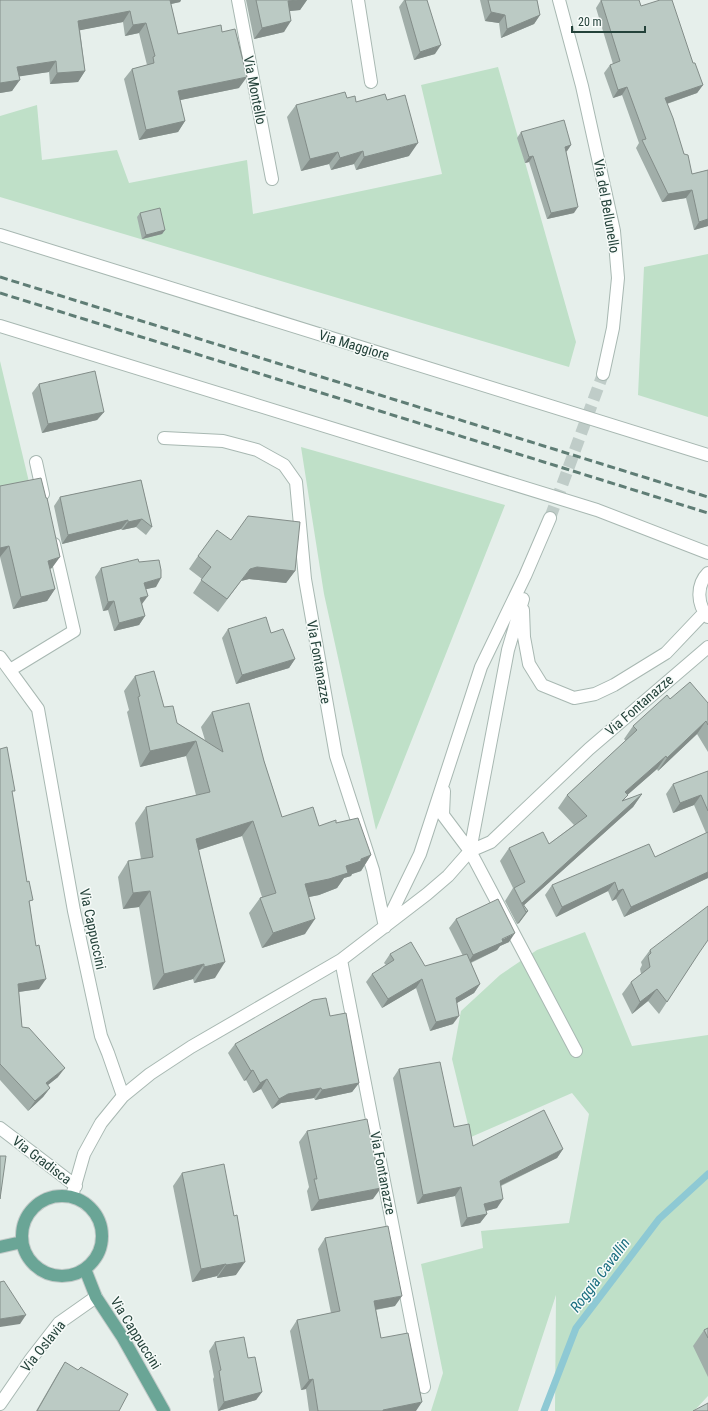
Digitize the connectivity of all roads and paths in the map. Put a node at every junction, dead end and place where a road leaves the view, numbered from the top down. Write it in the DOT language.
graph roads {
  1 [pos="238,0"];
  2 [pos="358,0"];
  3 [pos="559,0"];
  4 [pos="371,82"];
  5 [pos="272,179"];
  6 [pos="0,234"];
  7 [pos="0,326"];
  8 [pos="602,374"];
  9 [pos="164,438"];
  10 [pos="708,455"];
  11 [pos="36,462"];
  12 [pos="46,508"];
  13 [pos="550,518"];
  14 [pos="52,531"];
  15 [pos="708,553"];
  16 [pos="708,573"];
  17 [pos="525,576"];
  18 [pos="523,599"];
  19 [pos="706,615"];
  20 [pos="708,647"];
  21 [pos="0,658"];
  22 [pos="10,670"];
  23 [pos="444,778"];
  24 [pos="470,851"];
  25 [pos="385,927"];
  26 [pos="341,960"];
  27 [pos="576,1051"];
  28 [pos="123,1096"];
  29 [pos="0,1128"];
  30 [pos="74,1191"];
  31 [pos="22,1242"];
  32 [pos="0,1247"];
  33 [pos="85,1269"];
  34 [pos="96,1297"];
  35 [pos="424,1387"];
  36 [pos="0,1404"];
  37 [pos="164,1411"];
  1 -- 5 [label="street, Via Montello"];
  2 -- 4 [label="street"];
  3 -- 8 [label="street, Via del Bellunello"];
  6 -- 10 [label="street, Via Maggiore"];
  7 -- 15 [label="street"];
  9 -- 25 [label="street, Via Fontanazze"];
  11 -- 12 [label="street"];
  13 -- 17 [label="street"];
  14 -- 22 [label="street"];
  16 -- 19 [label="street"];
  17 -- 18 [label="street"];
  17 -- 23 [label="street"];
  18 -- 19 [label="street"];
  18 -- 24 [label="street"];
  20 -- 24 [label="street, Via Fontanazze"];
  21 -- 22 [label="street, Via Cappuccini"];
  22 -- 28 [label="street, Via Cappuccini"];
  23 -- 24 [label="street"];
  23 -- 25 [label="street"];
  24 -- 25 [label="street"];
  24 -- 27 [label="street"];
  25 -- 26 [label="street"];
  26 -- 28 [label="street"];
  26 -- 35 [label="street, Via Fontanazze"];
  28 -- 30 [label="street"];
  29 -- 30 [label="street, Via Gradisca"];
  30 -- 31 [label="main road"];
  30 -- 33 [label="main road"];
  31 -- 32 [label="main road"];
  31 -- 33 [label="main road"];
  33 -- 34 [label="main road, Via Cappuccini"];
  34 -- 36 [label="street, Via Oslavia"];
  34 -- 37 [label="main road, Via Cappuccini"];
}
